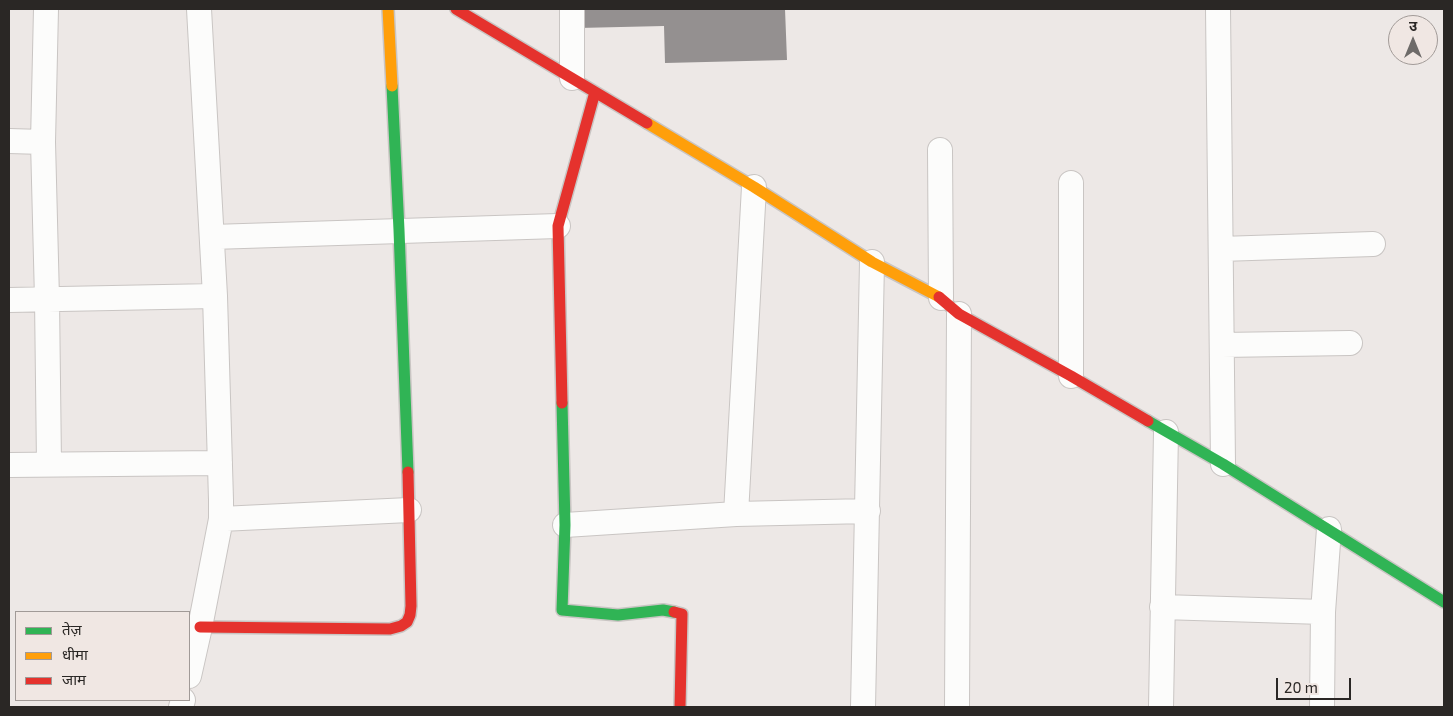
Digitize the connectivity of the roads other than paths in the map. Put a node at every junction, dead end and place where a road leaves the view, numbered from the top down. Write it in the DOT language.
graph roads {
  1 [pos="46,9"];
  2 [pos="199,9"];
  3 [pos="388,9"];
  4 [pos="572,9"];
  5 [pos="1218,9"];
  6 [pos="459,10"];
  7 [pos="572,78"];
  8 [pos="594,92"];
  9 [pos="9,141"];
  10 [pos="43,142"];
  11 [pos="940,150"];
  12 [pos="1070,183"];
  13 [pos="754,187"];
  14 [pos="558,226"];
  15 [pos="400,230"];
  16 [pos="212,237"];
  17 [pos="1374,244"];
  18 [pos="1221,249"];
  19 [pos="872,262"];
  20 [pos="216,296"];
  21 [pos="941,298"];
  22 [pos="47,299"];
  23 [pos="9,300"];
  24 [pos="958,314"];
  25 [pos="1350,343"];
  26 [pos="1222,345"];
  27 [pos="1071,376"];
  28 [pos="1166,432"];
  29 [pos="220,463"];
  30 [pos="49,464"];
  31 [pos="1223,464"];
  32 [pos="9,465"];
  33 [pos="409,510"];
  34 [pos="868,511"];
  35 [pos="736,514"];
  36 [pos="221,519"];
  37 [pos="565,525"];
  38 [pos="1329,529"];
  39 [pos="1444,602"];
  40 [pos="1162,607"];
  41 [pos="1323,612"];
  42 [pos="200,627"];
  43 [pos="190,672"];
  44 [pos="680,707"];
  45 [pos="863,707"];
  46 [pos="956,707"];
  47 [pos="1161,707"];
  48 [pos="1322,707"];
  1 -- 10 [label="street"];
  2 -- 16 [label="street"];
  3 -- 15 [label="street"];
  4 -- 7 [label="street"];
  5 -- 18 [label="street"];
  6 -- 7 [label="street"];
  7 -- 8 [label="street"];
  8 -- 13 [label="street"];
  8 -- 14 [label="street"];
  9 -- 10 [label="street"];
  10 -- 22 [label="street"];
  11 -- 21 [label="street"];
  12 -- 27 [label="street"];
  13 -- 19 [label="street"];
  13 -- 35 [label="street"];
  14 -- 15 [label="street"];
  14 -- 37 [label="street"];
  15 -- 16 [label="street"];
  15 -- 33 [label="street"];
  16 -- 20 [label="street"];
  17 -- 18 [label="street"];
  18 -- 26 [label="street"];
  19 -- 21 [label="street"];
  19 -- 34 [label="street"];
  20 -- 22 [label="street"];
  20 -- 29 [label="street"];
  21 -- 24 [label="street"];
  22 -- 23 [label="street"];
  22 -- 30 [label="street"];
  24 -- 27 [label="street"];
  24 -- 46 [label="street"];
  25 -- 26 [label="street"];
  26 -- 31 [label="street"];
  27 -- 28 [label="street"];
  28 -- 31 [label="street"];
  28 -- 40 [label="street"];
  29 -- 30 [label="street"];
  29 -- 36 [label="street"];
  30 -- 32 [label="street"];
  31 -- 38 [label="street"];
  33 -- 36 [label="street"];
  33 -- 42 [label="street"];
  34 -- 35 [label="street"];
  34 -- 45 [label="street"];
  35 -- 37 [label="street"];
  36 -- 42 [label="street"];
  37 -- 44 [label="street"];
  38 -- 39 [label="street"];
  38 -- 41 [label="street"];
  40 -- 41 [label="street"];
  40 -- 47 [label="street"];
  41 -- 48 [label="street"];
  42 -- 43 [label="street"];
}
